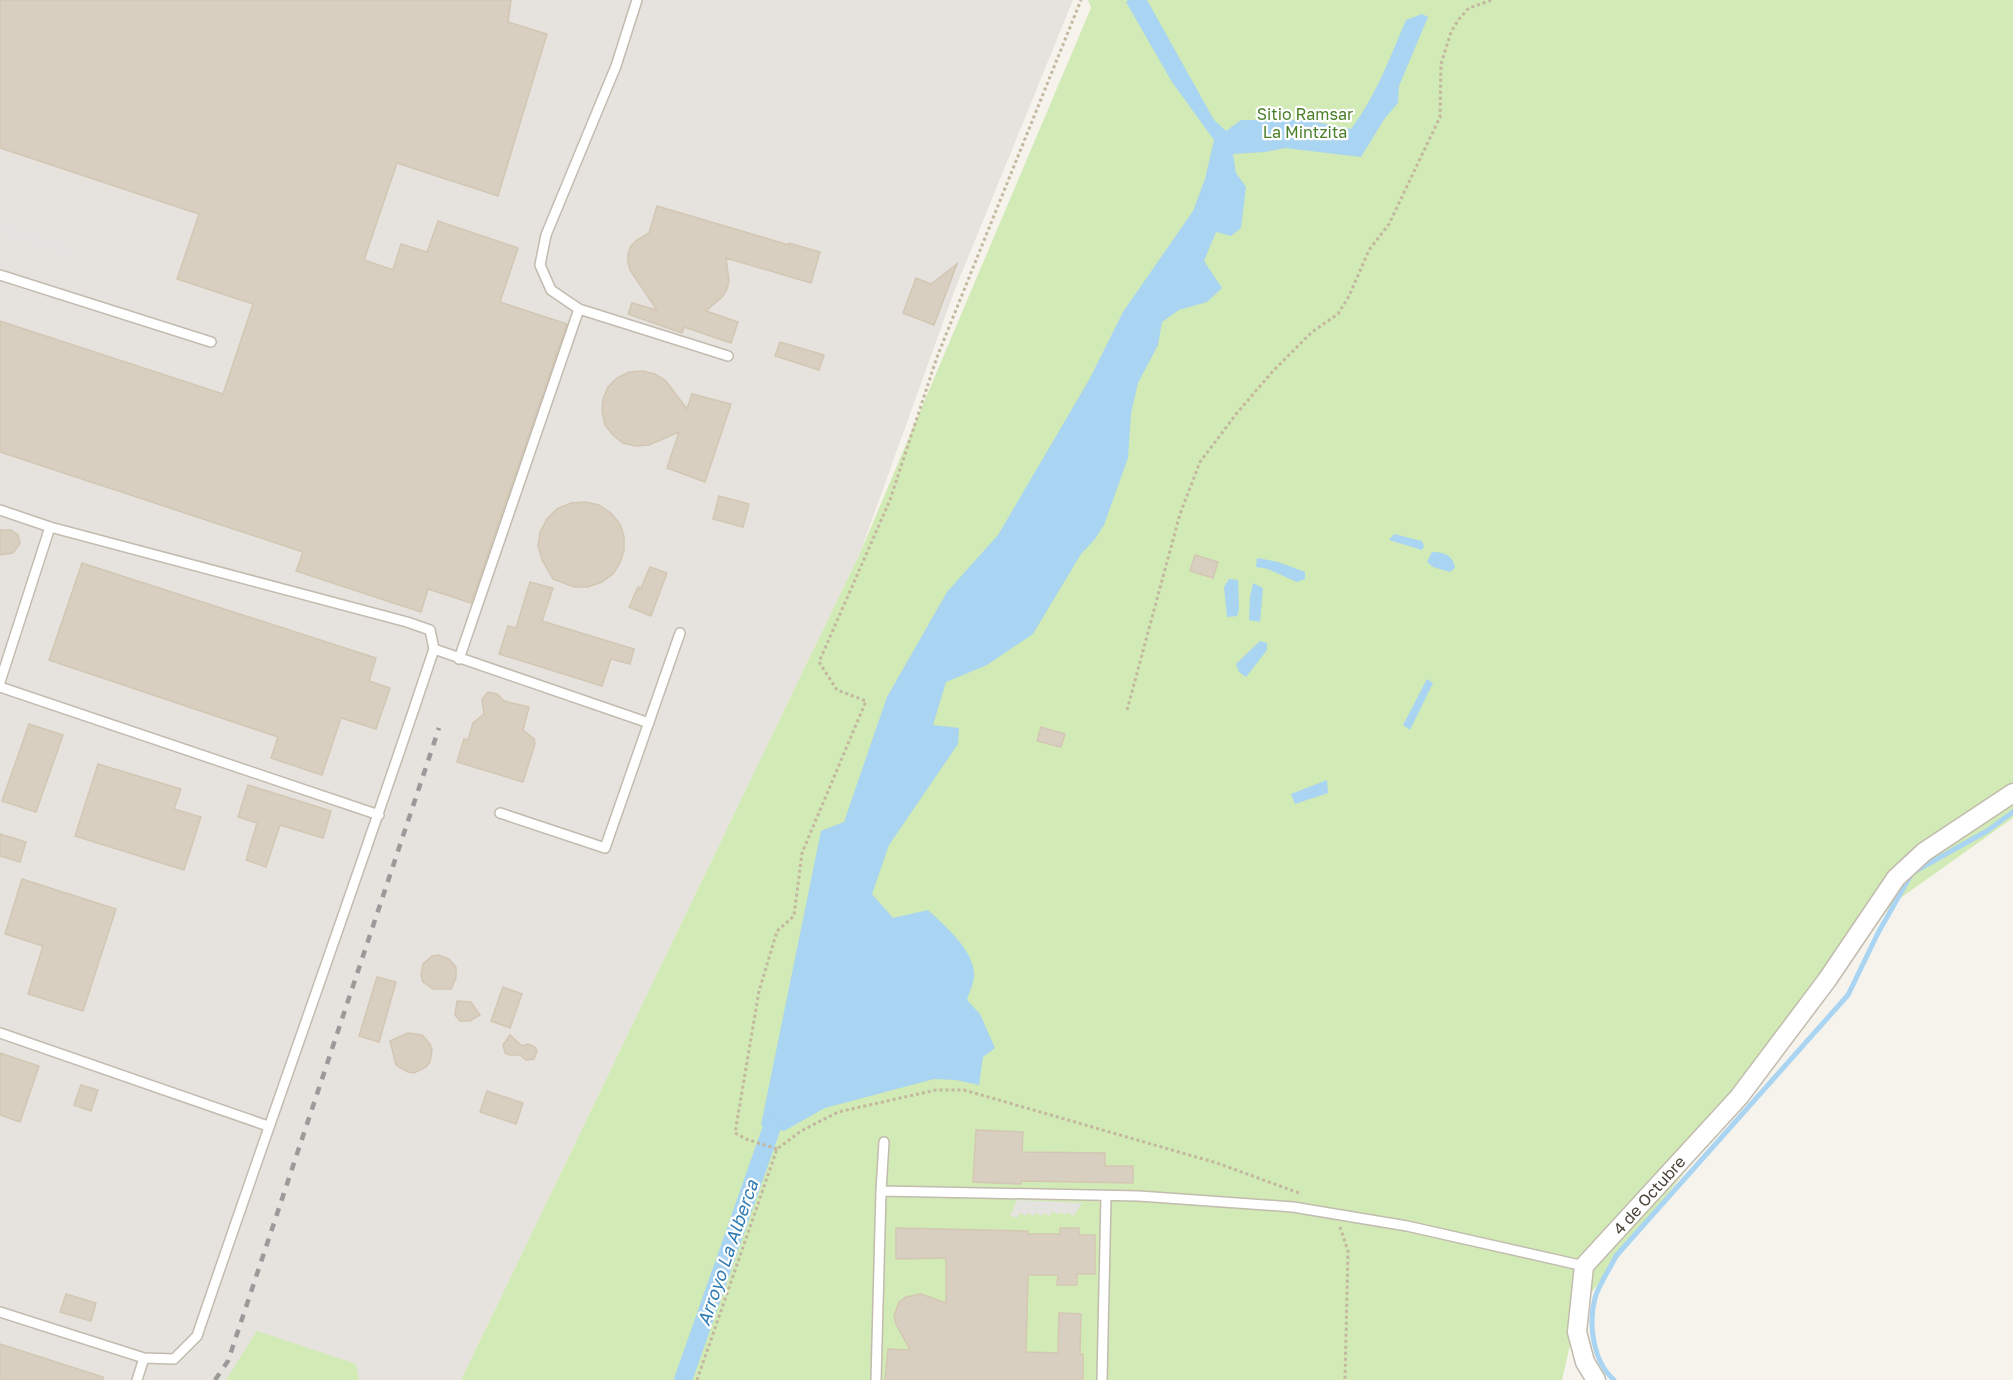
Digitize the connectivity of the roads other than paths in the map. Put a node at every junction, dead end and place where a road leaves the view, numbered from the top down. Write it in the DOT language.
graph roads {
  1 [pos="634,1"];
  2 [pos="0,275"];
  3 [pos="579,309"];
  4 [pos="211,342"];
  5 [pos="728,356"];
  6 [pos="0,510"];
  7 [pos="50,527"];
  8 [pos="680,633"];
  9 [pos="434,649"];
  10 [pos="459,659"];
  11 [pos="0,682"];
  12 [pos="0,687"];
  13 [pos="649,723"];
  14 [pos="2013,793"];
  15 [pos="500,813"];
  16 [pos="379,815"];
  17 [pos="0,1033"];
  18 [pos="268,1126"];
  19 [pos="884,1142"];
  20 [pos="882,1191"];
  21 [pos="1106,1196"];
  22 [pos="1584,1266"];
  23 [pos="0,1312"];
  24 [pos="144,1358"];
  25 [pos="137,1380"];
  26 [pos="876,1380"];
  27 [pos="1102,1380"];
  28 [pos="1596,1380"];
  1 -- 3 [label="lane"];
  2 -- 4 [label="lane"];
  3 -- 5 [label="lane"];
  3 -- 10 [label="lane"];
  6 -- 7 [label="lane"];
  7 -- 9 [label="lane"];
  7 -- 11 [label="lane"];
  8 -- 13 [label="lane"];
  9 -- 10 [label="lane"];
  9 -- 16 [label="lane"];
  10 -- 13 [label="lane"];
  12 -- 16 [label="lane"];
  13 -- 15 [label="lane"];
  14 -- 22 [label="street, 4 de Octubre"];
  16 -- 18 [label="lane"];
  17 -- 18 [label="lane"];
  18 -- 24 [label="lane"];
  19 -- 20 [label="lane"];
  20 -- 21 [label="lane"];
  20 -- 26 [label="lane"];
  21 -- 22 [label="lane"];
  21 -- 27 [label="lane"];
  22 -- 28 [label="street"];
  23 -- 24 [label="lane"];
  24 -- 25 [label="lane"];
}
